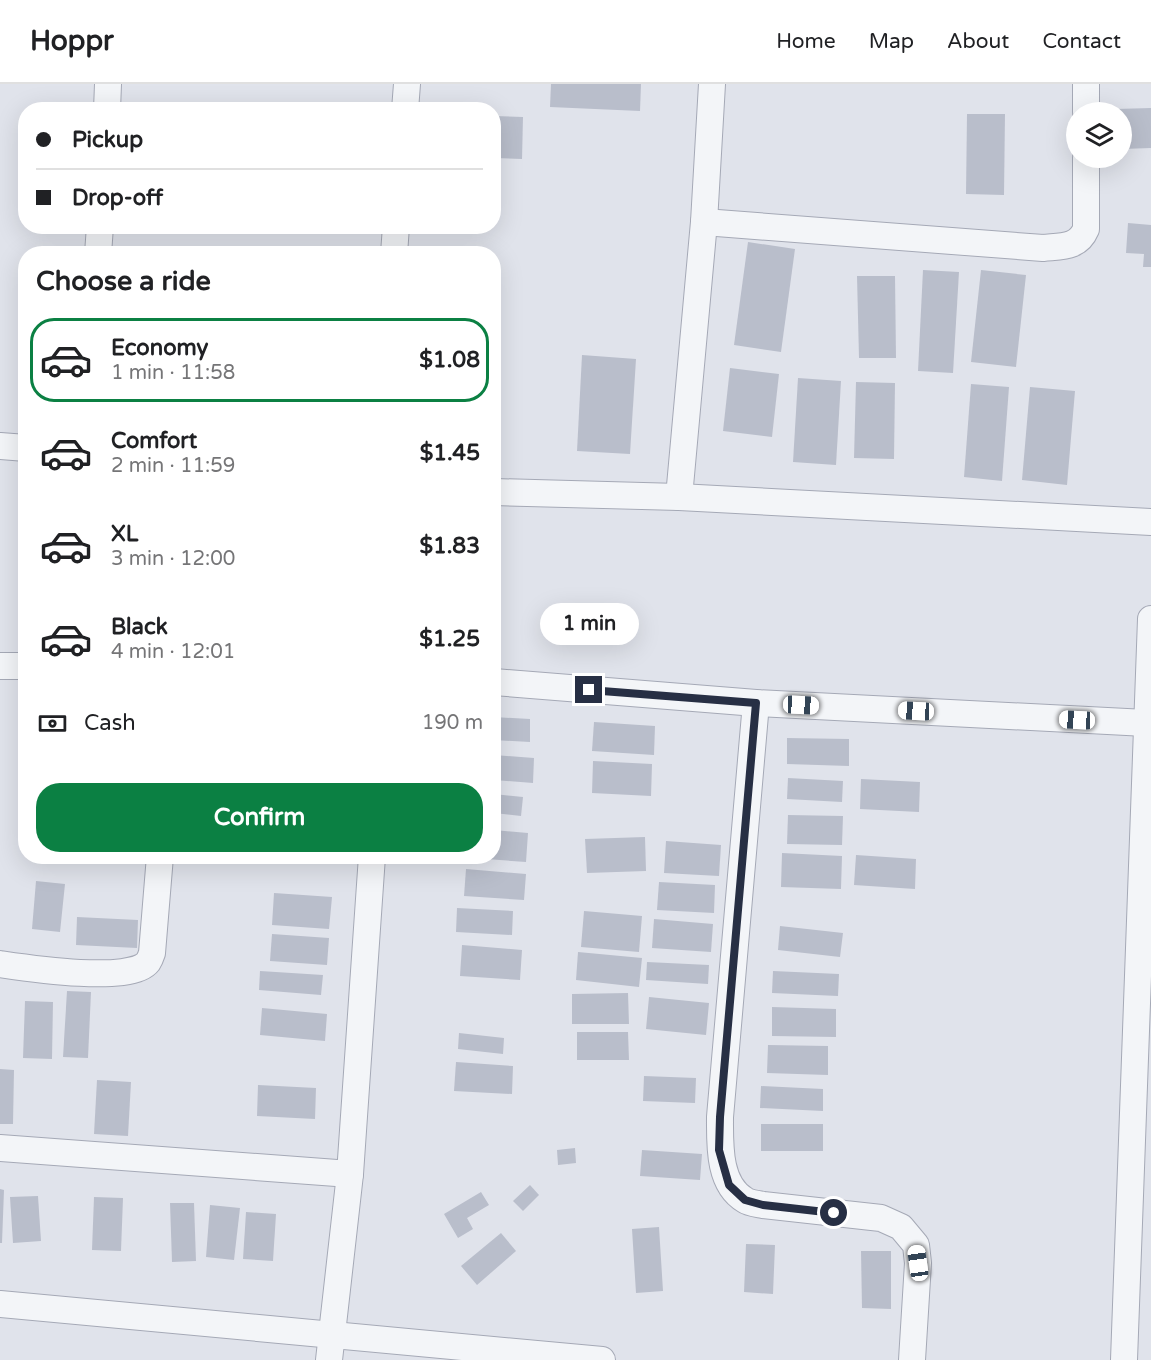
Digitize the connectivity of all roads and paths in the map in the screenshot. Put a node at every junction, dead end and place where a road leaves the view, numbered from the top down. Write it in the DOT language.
graph roads {
  1 [pos="108,84"];
  2 [pos="407,84"];
  3 [pos="712,84"];
  4 [pos="1086,84"];
  5 [pos="107,102"];
  6 [pos="406,102"];
  7 [pos="1086,102"];
  8 [pos="1086,168"];
  9 [pos="704,222"];
  10 [pos="0,446"];
  11 [pos="18,447"];
  12 [pos="501,492"];
  13 [pos="679,497"];
  14 [pos="1151,522"];
  15 [pos="1151,619"];
  16 [pos="0,666"];
  17 [pos="18,666"];
  18 [pos="501,683"];
  19 [pos="756,703"];
  20 [pos="1146,723"];
  21 [pos="159,864"];
  22 [pos="371,864"];
  23 [pos="0,964"];
  24 [pos="0,1148"];
  25 [pos="350,1174"];
  26 [pos="1141,1203"];
  27 [pos="0,1304"];
  28 [pos="332,1335"];
  29 [pos="329,1360"];
  30 [pos="602,1360"];
  31 [pos="912,1360"];
  32 [pos="1124,1360"];
  1 -- 5 [label="street"];
  2 -- 6 [label="street"];
  3 -- 9 [label="street"];
  4 -- 7 [label="street"];
  8 -- 9 [label="street"];
  9 -- 13 [label="street"];
  10 -- 11 [label="street"];
  12 -- 13 [label="street"];
  13 -- 14 [label="street"];
  15 -- 20 [label="street"];
  16 -- 17 [label="street"];
  18 -- 19 [label="street"];
  19 -- 20 [label="street"];
  19 -- 31 [label="street"];
  20 -- 26 [label="street"];
  21 -- 23 [label="street"];
  22 -- 25 [label="street"];
  24 -- 25 [label="street"];
  25 -- 28 [label="street"];
  26 -- 32 [label="street"];
  27 -- 28 [label="street"];
  28 -- 29 [label="street"];
  28 -- 30 [label="street"];
}
